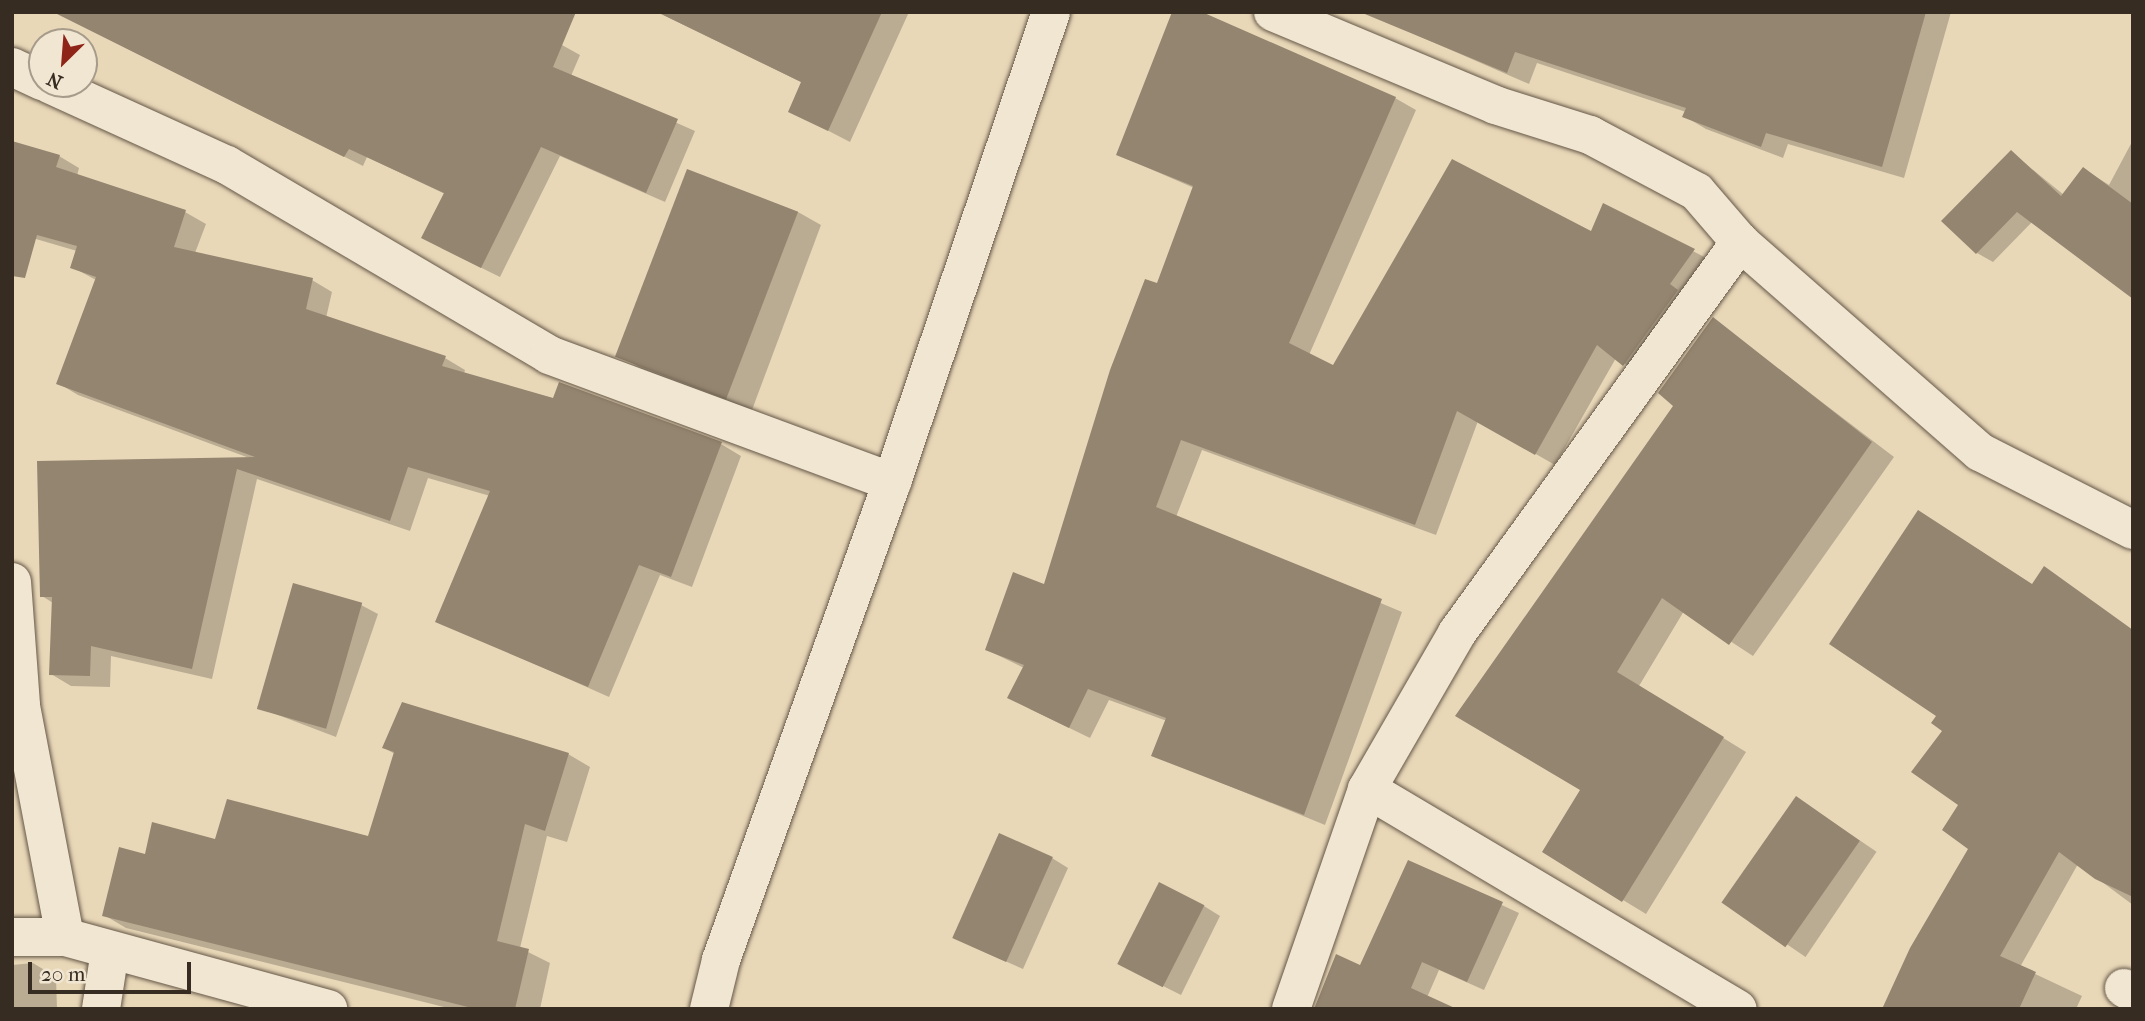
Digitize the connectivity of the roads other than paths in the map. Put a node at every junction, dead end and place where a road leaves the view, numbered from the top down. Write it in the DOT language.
graph roads {
  1 [pos="1051,12"];
  2 [pos="1273,12"];
  3 [pos="12,67"];
  4 [pos="28,74"];
  5 [pos="80,98"];
  6 [pos="1741,242"];
  7 [pos="892,482"];
  8 [pos="2133,530"];
  9 [pos="12,582"];
  10 [pos="1367,789"];
  11 [pos="12,937"];
  12 [pos="65,937"];
  13 [pos="110,951"];
  14 [pos="101,1009"];
  15 [pos="328,1009"];
  16 [pos="709,1009"];
  17 [pos="1291,1009"];
  18 [pos="1738,1009"];
  1 -- 7 [label="street"];
  2 -- 6 [label="street"];
  3 -- 4 [label="street"];
  5 -- 7 [label="street"];
  6 -- 8 [label="street"];
  6 -- 10 [label="street"];
  7 -- 16 [label="street"];
  9 -- 12 [label="street"];
  10 -- 17 [label="street"];
  10 -- 18 [label="street"];
  11 -- 12 [label="street"];
  12 -- 13 [label="street"];
  13 -- 14 [label="street"];
  13 -- 15 [label="street"];
}
